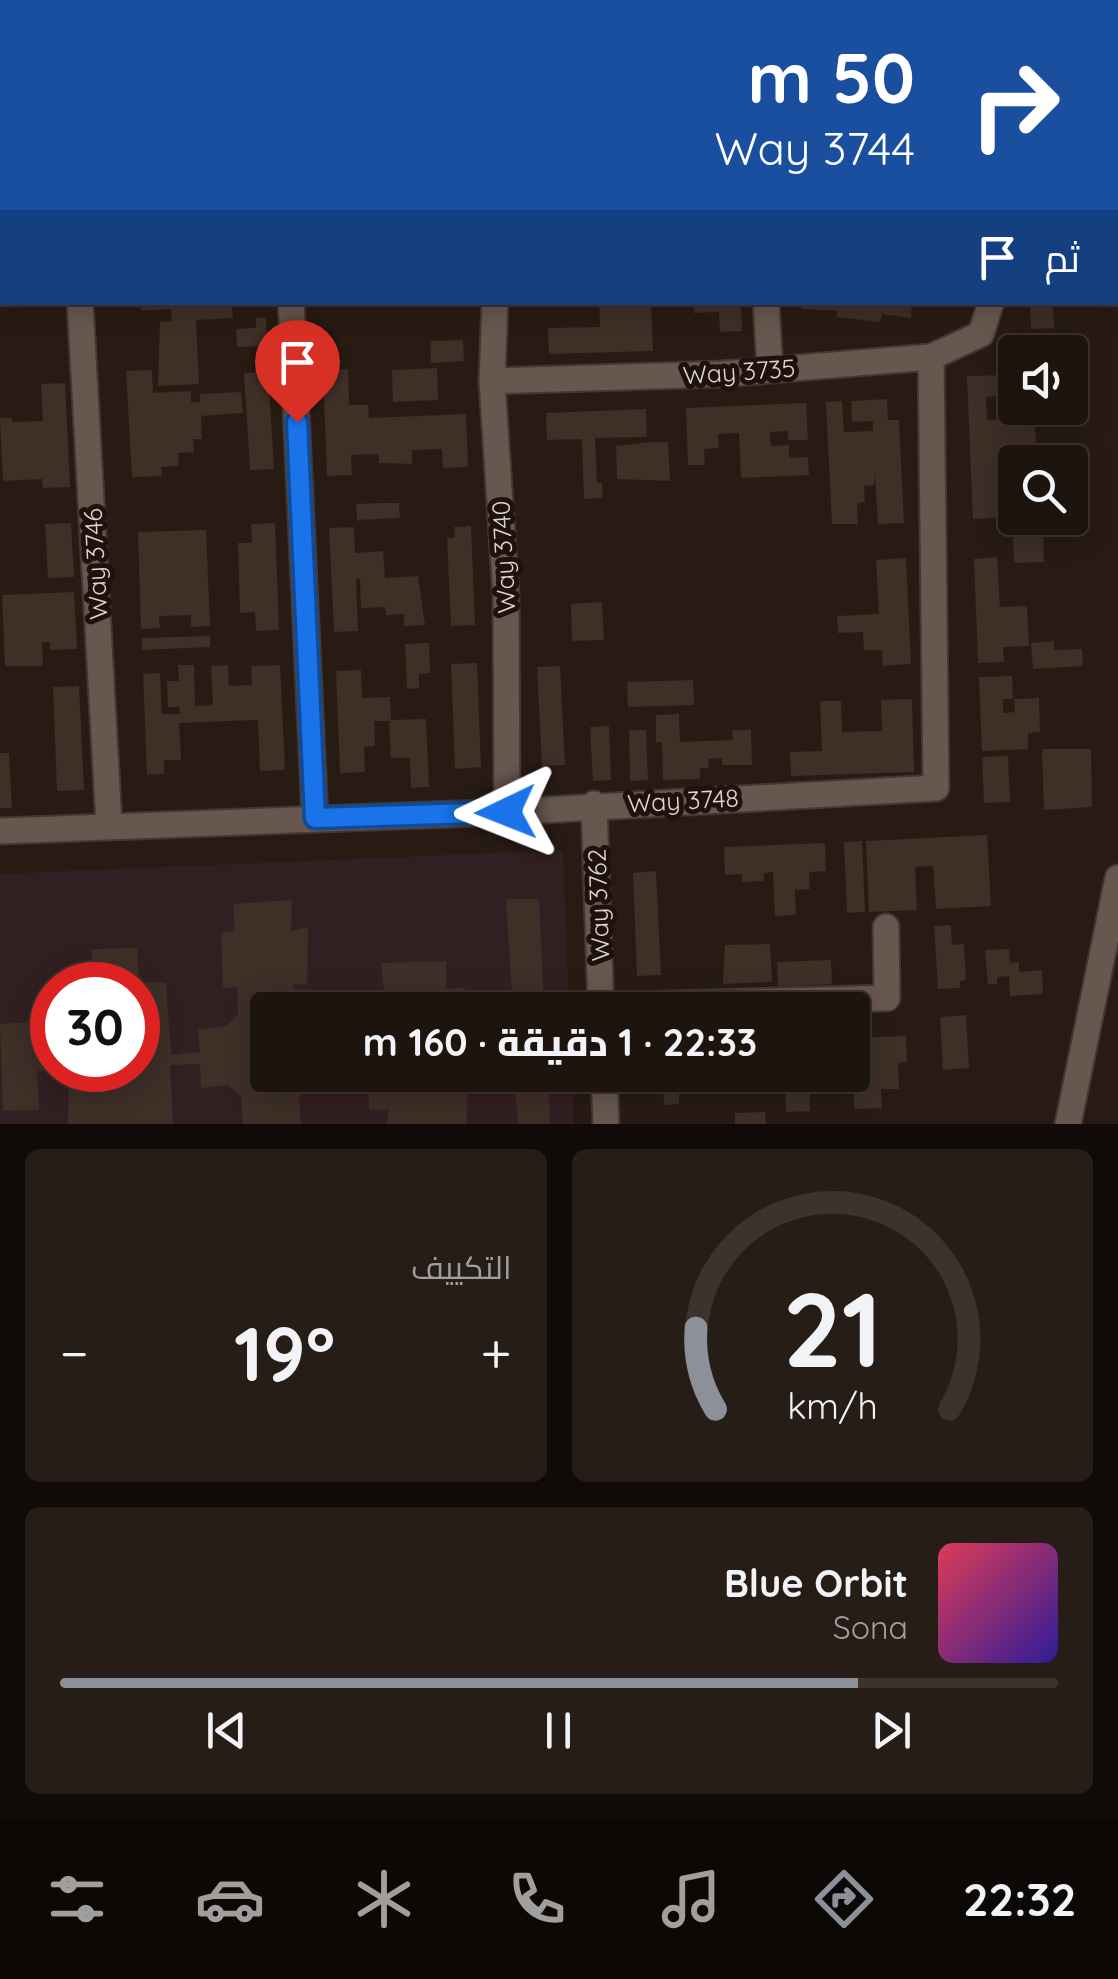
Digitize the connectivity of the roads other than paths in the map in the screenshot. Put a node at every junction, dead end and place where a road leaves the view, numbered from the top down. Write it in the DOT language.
graph roads {
  1 [pos="80,305"];
  2 [pos="292,305"];
  3 [pos="495,305"];
  4 [pos="766,305"];
  5 [pos="990,305"];
  6 [pos="931,357"];
  7 [pos="770,369"];
  8 [pos="492,381"];
  9 [pos="594,804"];
  10 [pos="506,812"];
  11 [pos="315,818"];
  12 [pos="109,825"];
  13 [pos="0,831"];
  14 [pos="1118,878"];
  15 [pos="886,927"];
  16 [pos="600,992"];
  17 [pos="870,999"];
  18 [pos="605,1092"];
  19 [pos="606,1124"];
  20 [pos="1068,1124"];
  1 -- 12 [label="street, Way 3746"];
  2 -- 11 [label="street"];
  3 -- 8 [label="street, Way 3740"];
  4 -- 7 [label="street"];
  5 -- 6 [label="street, Way 3735"];
  6 -- 7 [label="street, Way 3735"];
  6 -- 9 [label="street, Way 3748"];
  7 -- 8 [label="street, Way 3735"];
  8 -- 10 [label="street, Way 3740"];
  9 -- 10 [label="street, Way 3748"];
  9 -- 16 [label="street, Way 3762"];
  10 -- 11 [label="street, Way 3748"];
  11 -- 12 [label="street, Way 3748"];
  12 -- 13 [label="street, Way 3748"];
  14 -- 20 [label="street"];
  15 -- 17 [label="street, Way 3762"];
  18 -- 19 [label="street"];
}
